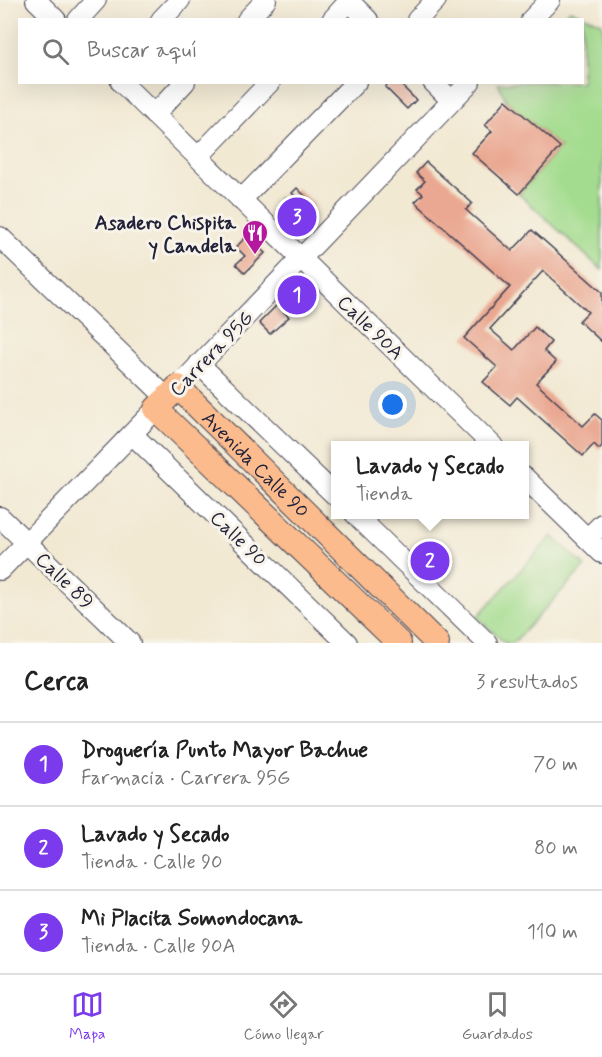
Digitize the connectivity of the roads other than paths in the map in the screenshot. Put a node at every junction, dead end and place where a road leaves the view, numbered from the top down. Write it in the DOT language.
graph roads {
  1 [pos="36,0"];
  2 [pos="96,0"];
  3 [pos="180,0"];
  4 [pos="266,0"];
  5 [pos="349,0"];
  6 [pos="436,0"];
  7 [pos="550,0"];
  8 [pos="54,18"];
  9 [pos="80,18"];
  10 [pos="163,18"];
  11 [pos="249,18"];
  12 [pos="334,18"];
  13 [pos="366,18"];
  14 [pos="419,18"];
  15 [pos="533,18"];
  16 [pos="123,84"];
  17 [pos="183,84"];
  18 [pos="268,84"];
  19 [pos="354,84"];
  20 [pos="435,84"];
  21 [pos="468,84"];
  22 [pos="452,101"];
  23 [pos="154,115"];
  24 [pos="198,157"];
  25 [pos="241,200"];
  26 [pos="0,237"];
  27 [pos="302,258"];
  28 [pos="199,364"];
  29 [pos="167,398"];
  30 [pos="132,434"];
  31 [pos="488,441"];
  32 [pos="529,481"];
  33 [pos="331,491"];
  34 [pos="0,517"];
  35 [pos="360,519"];
  36 [pos="602,524"];
  37 [pos="588,538"];
  38 [pos="26,543"];
  39 [pos="602,552"];
  40 [pos="0,570"];
  41 [pos="130,643"];
  42 [pos="346,643"];
  43 [pos="399,643"];
  44 [pos="436,643"];
  45 [pos="487,643"];
  1 -- 8 [label="street"];
  2 -- 9 [label="street"];
  3 -- 10 [label="street"];
  4 -- 11 [label="street"];
  5 -- 12 [label="street"];
  5 -- 13 [label="street"];
  6 -- 14 [label="street"];
  7 -- 15 [label="street"];
  16 -- 23 [label="street, Calle 90A"];
  17 -- 23 [label="street"];
  18 -- 24 [label="street"];
  19 -- 25 [label="street"];
  20 -- 22 [label="street"];
  21 -- 22 [label="street, Carrera 95G"];
  22 -- 27 [label="street, Carrera 95G"];
  23 -- 24 [label="street, Calle 90A"];
  24 -- 25 [label="street, Calle 90A"];
  25 -- 27 [label="street, Calle 90A"];
  26 -- 29 [label="street"];
  27 -- 28 [label="street, Carrera 95G"];
  27 -- 31 [label="street, Calle 90A"];
  28 -- 29 [label="street, Carrera 95G"];
  28 -- 33 [label="street"];
  29 -- 30 [label="street, Carrera 95G"];
  29 -- 43 [label="main road, Avenida Calle 90"];
  29 -- 44 [label="main road, Avenida Calle 90"];
  30 -- 38 [label="street, Carrera 95G"];
  30 -- 42 [label="street, Calle 90"];
  32 -- 37 [label="street"];
  34 -- 38 [label="street, Calle 89"];
  35 -- 45 [label="street"];
  36 -- 37 [label="street"];
  37 -- 39 [label="street"];
  38 -- 40 [label="street, Carrera 95G"];
  38 -- 41 [label="street, Calle 89"];
}
